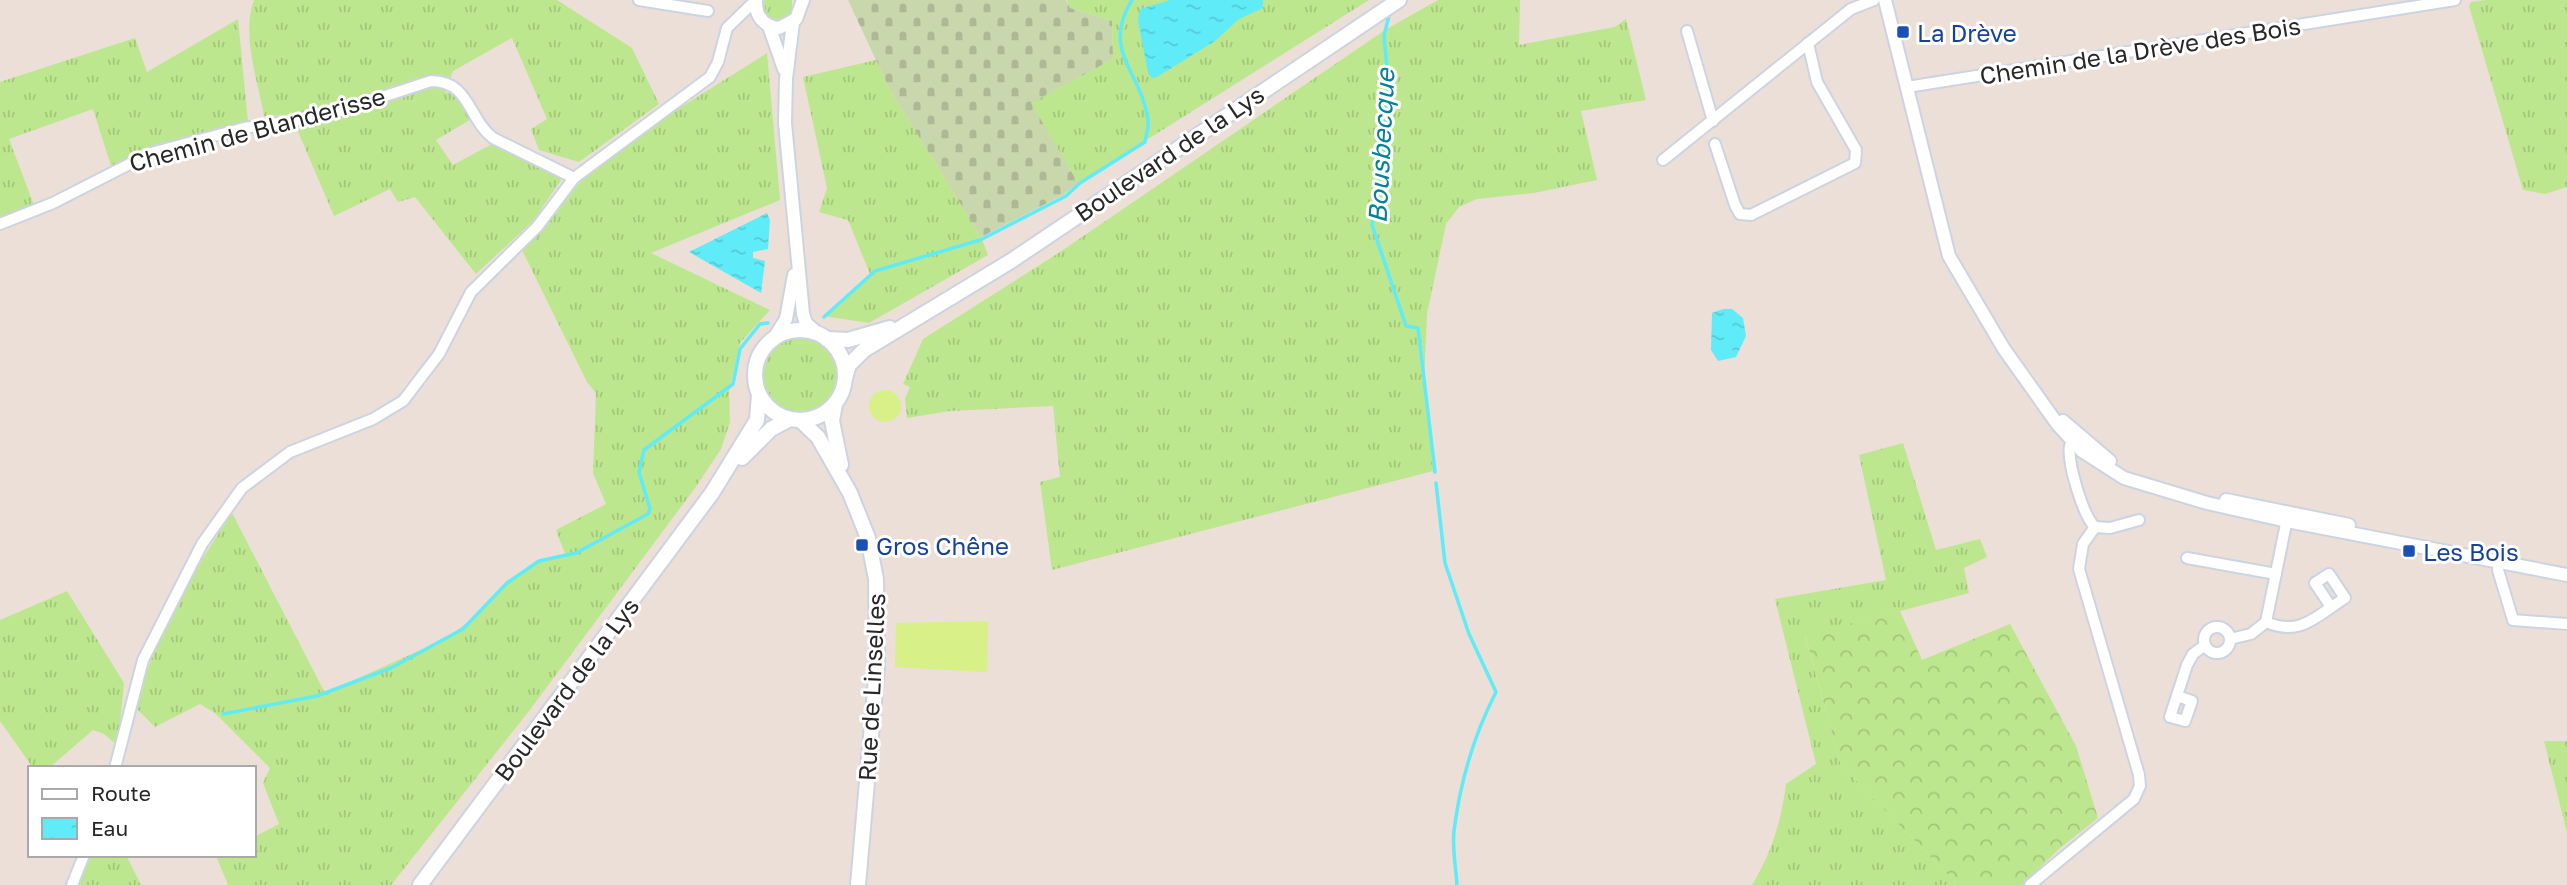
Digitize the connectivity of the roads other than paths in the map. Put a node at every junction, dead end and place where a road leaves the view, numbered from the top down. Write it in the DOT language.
graph roads {
  1 [pos="639,0"];
  2 [pos="756,0"];
  3 [pos="1399,0"];
  4 [pos="1874,0"];
  5 [pos="1885,0"];
  6 [pos="2455,0"];
  7 [pos="801,2"];
  8 [pos="695,4"];
  9 [pos="708,11"];
  10 [pos="732,22"];
  11 [pos="793,22"];
  12 [pos="766,24"];
  13 [pos="1687,31"];
  14 [pos="1808,43"];
  15 [pos="786,79"];
  16 [pos="1907,87"];
  17 [pos="1713,121"];
  18 [pos="1715,144"];
  19 [pos="1663,160"];
  20 [pos="574,178"];
  21 [pos="0,224"];
  22 [pos="797,247"];
  23 [pos="939,305"];
  24 [pos="822,336"];
  25 [pos="774,338"];
  26 [pos="845,378"];
  27 [pos="760,394"];
  28 [pos="835,404"];
  29 [pos="795,420"];
  30 [pos="2076,439"];
  31 [pos="712,493"];
  32 [pos="850,493"];
  33 [pos="2288,517"];
  34 [pos="2139,520"];
  35 [pos="2095,527"];
  36 [pos="2187,558"];
  37 [pos="2498,561"];
  38 [pos="2276,574"];
  39 [pos="2567,575"];
  40 [pos="2331,607"];
  41 [pos="2266,622"];
  42 [pos="2567,624"];
  43 [pos="2230,639"];
  44 [pos="2205,645"];
  45 [pos="2177,696"];
  46 [pos="116,766"];
  47 [pos="83,857"];
  48 [pos="72,885"];
  49 [pos="420,885"];
  50 [pos="858,885"];
  51 [pos="2030,885"];
  1 -- 8 [label="street"];
  2 -- 10 [label="street"];
  2 -- 12 [label="street"];
  3 -- 23 [label="main road, Boulevard de la Lys"];
  4 -- 14 [label="street"];
  5 -- 16 [label="street"];
  6 -- 16 [label="street, Chemin de la Drève des Bois"];
  7 -- 11 [label="street"];
  8 -- 9 [label="street"];
  10 -- 12 [label="street"];
  10 -- 20 [label="street"];
  11 -- 12 [label="street"];
  11 -- 15 [label="street"];
  12 -- 15 [label="street"];
  13 -- 17 [label="street"];
  14 -- 17 [label="street"];
  14 -- 18 [label="street"];
  15 -- 22 [label="street"];
  16 -- 30 [label="street"];
  17 -- 19 [label="street"];
  20 -- 21 [label="street, Chemin de Blanderisse"];
  20 -- 46 [label="street"];
  22 -- 24 [label="street"];
  22 -- 25 [label="street"];
  23 -- 24 [label="main road, Boulevard de la Lys"];
  23 -- 26 [label="main road, Boulevard de la Lys"];
  24 -- 25 [label="main road"];
  24 -- 26 [label="main road"];
  25 -- 27 [label="main road"];
  26 -- 28 [label="main road"];
  27 -- 29 [label="main road"];
  27 -- 31 [label="main road, Boulevard de la Lys"];
  28 -- 29 [label="main road"];
  28 -- 32 [label="main road, Rue de Linselles"];
  29 -- 31 [label="main road, Boulevard de la Lys"];
  29 -- 32 [label="main road, Rue de Linselles"];
  30 -- 33 [label="street"];
  30 -- 35 [label="street"];
  31 -- 49 [label="main road, Boulevard de la Lys"];
  32 -- 50 [label="main road, Rue de Linselles"];
  33 -- 37 [label="street"];
  33 -- 38 [label="street"];
  34 -- 35 [label="street"];
  35 -- 51 [label="street"];
  36 -- 38 [label="street"];
  37 -- 39 [label="street"];
  37 -- 42 [label="street"];
  38 -- 41 [label="street"];
  40 -- 41 [label="street"];
  41 -- 43 [label="street"];
  43 -- 44 [label="street"];
  43 -- 44 [label="street"];
  44 -- 45 [label="street"];
  47 -- 48 [label="street"];
}
